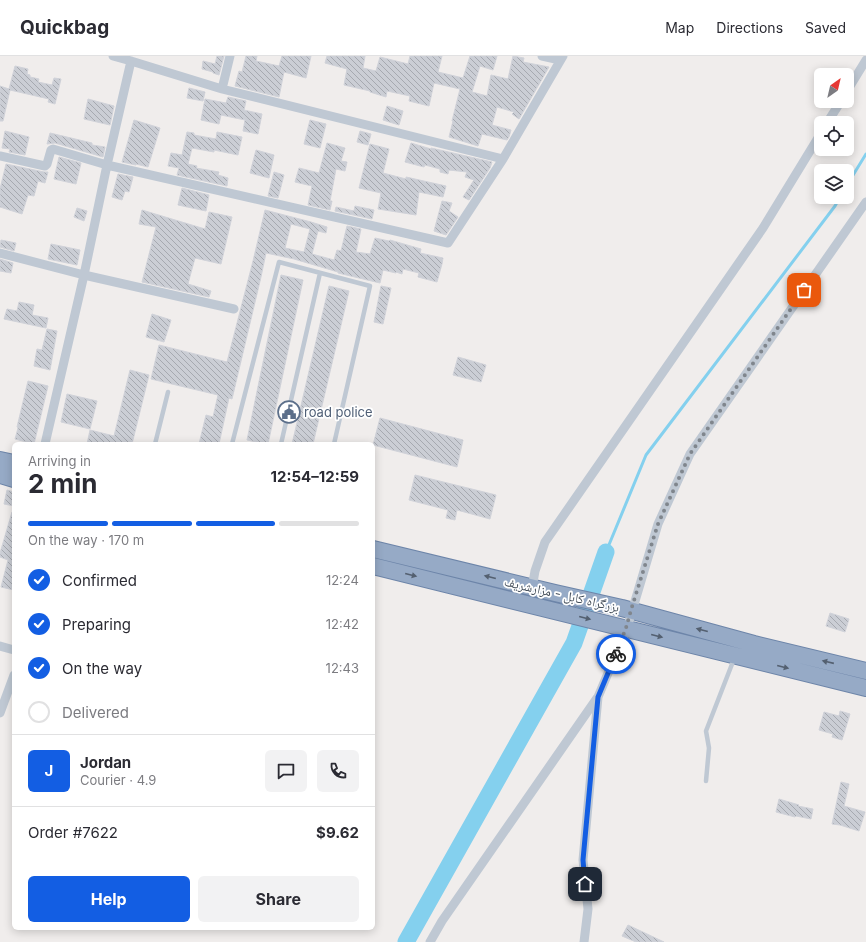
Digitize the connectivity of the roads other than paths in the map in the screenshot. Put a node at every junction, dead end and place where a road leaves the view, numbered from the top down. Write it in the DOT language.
graph roads {
  1 [pos="113,56"];
  2 [pos="230,56"];
  3 [pos="542,56"];
  4 [pos="562,58"];
  5 [pos="866,60"];
  6 [pos="131,61"];
  7 [pos="854,80"];
  8 [pos="222,89"];
  9 [pos="814,144"];
  10 [pos="0,156"];
  11 [pos="503,158"];
  12 [pos="107,165"];
  13 [pos="866,202"];
  14 [pos="0,253"];
  15 [pos="320,273"];
  16 [pos="84,275"];
  17 [pos="234,309"];
  18 [pos="168,392"];
  19 [pos="45,442"];
  20 [pos="156,442"];
  21 [pos="233,442"];
  22 [pos="281,442"];
  23 [pos="334,442"];
  24 [pos="0,460"];
  25 [pos="12,463"];
  26 [pos="0,475"];
  27 [pos="12,478"];
  28 [pos="375,549"];
  29 [pos="375,566"];
  30 [pos="532,588"];
  31 [pos="627,609"];
  32 [pos="623,628"];
  33 [pos="0,646"];
  34 [pos="12,649"];
  35 [pos="735,656"];
  36 [pos="866,671"];
  37 [pos="12,680"];
  38 [pos="866,688"];
  39 [pos="598,697"];
  40 [pos="0,713"];
  41 [pos="706,781"];
  42 [pos="430,942"];
  43 [pos="584,942"];
  1 -- 6 [label="street"];
  2 -- 8 [label="street"];
  3 -- 4 [label="street"];
  4 -- 11 [label="street"];
  5 -- 7 [label="street"];
  6 -- 8 [label="street"];
  6 -- 12 [label="street"];
  8 -- 11 [label="street"];
  9 -- 30 [label="street"];
  10 -- 12 [label="street"];
  11 -- 12 [label="street"];
  12 -- 16 [label="street"];
  13 -- 31 [label="street"];
  14 -- 16 [label="street"];
  15 -- 21 [label="lane"];
  15 -- 22 [label="lane"];
  15 -- 23 [label="lane"];
  16 -- 17 [label="street"];
  16 -- 19 [label="street"];
  18 -- 20 [label="lane"];
  24 -- 25 [label="highway"];
  26 -- 27 [label="highway"];
  30 -- 28 [label="highway, بزرگراه کابل - مزارشریف, one-way"];
  29 -- 32 [label="highway, بزرگراه کابل - مزارشریف, one-way"];
  30 -- 31 [label="highway, بزرگراه کابل - مزارشریف"];
  31 -- 32 [label="street"];
  36 -- 31 [label="highway, بزرگراه کابل - مزارشریف, one-way"];
  32 -- 35 [label="highway, بزرگراه کابل - مزارشریف, one-way"];
  32 -- 39 [label="street"];
  33 -- 34 [label="street"];
  35 -- 38 [label="highway, بزرگراه کابل - مزارشریف, one-way"];
  35 -- 41 [label="lane"];
  37 -- 40 [label="street"];
  39 -- 42 [label="street"];
  39 -- 43 [label="street"];
}
